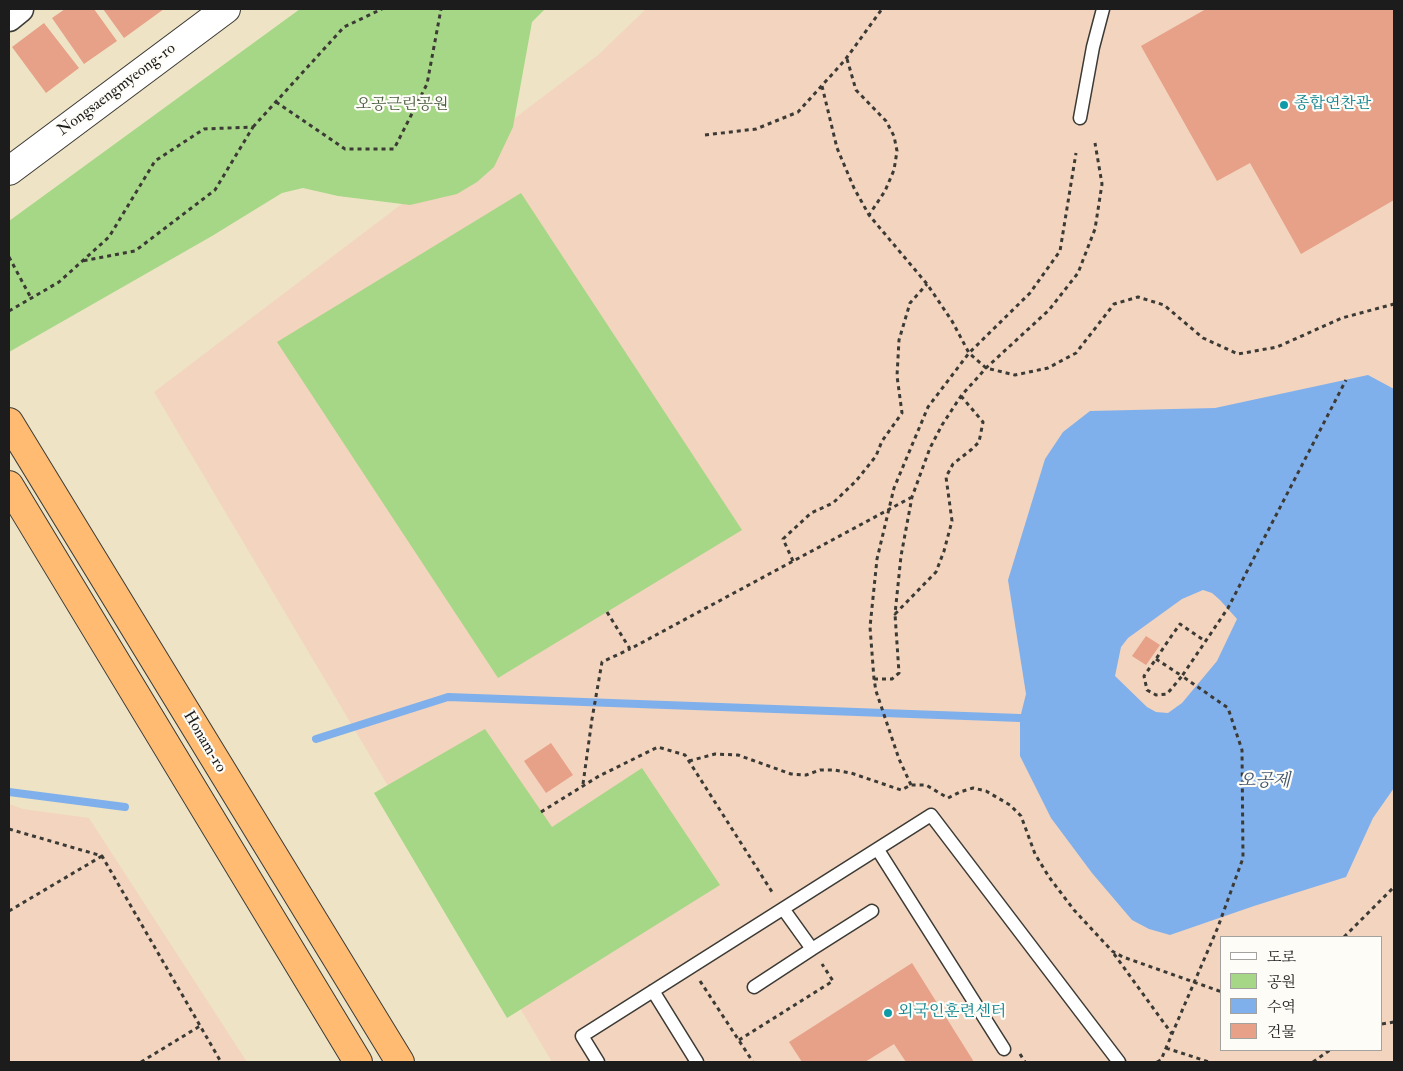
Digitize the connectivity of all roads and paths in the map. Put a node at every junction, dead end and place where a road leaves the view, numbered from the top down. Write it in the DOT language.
graph roads {
  1 [pos="20,9"];
  2 [pos="226,9"];
  3 [pos="382,9"];
  4 [pos="441,9"];
  5 [pos="882,9"];
  6 [pos="1103,9"];
  7 [pos="9,18"];
  8 [pos="847,58"];
  9 [pos="822,86"];
  10 [pos="276,102"];
  11 [pos="1080,118"];
  12 [pos="254,127"];
  13 [pos="705,135"];
  14 [pos="1095,143"];
  15 [pos="1076,153"];
  16 [pos="9,172"];
  17 [pos="869,214"];
  18 [pos="9,257"];
  19 [pos="82,261"];
  20 [pos="927,284"];
  21 [pos="31,298"];
  22 [pos="1394,304"];
  23 [pos="9,311"];
  24 [pos="969,353"];
  25 [pos="986,368"];
  26 [pos="1346,380"];
  27 [pos="961,396"];
  28 [pos="9,422"];
  29 [pos="9,485"];
  30 [pos="912,496"];
  31 [pos="888,509"];
  32 [pos="793,561"];
  33 [pos="607,612"];
  34 [pos="895,614"];
  35 [pos="1205,641"];
  36 [pos="630,649"];
  37 [pos="1156,659"];
  38 [pos="1182,676"];
  39 [pos="874,679"];
  40 [pos="689,761"];
  41 [pos="583,785"];
  42 [pos="911,785"];
  43 [pos="541,812"];
  44 [pos="9,829"];
  45 [pos="878,850"];
  46 [pos="102,856"];
  47 [pos="1394,887"];
  48 [pos="784,910"];
  49 [pos="872,910"];
  50 [pos="9,911"];
  51 [pos="1345,936"];
  52 [pos="812,949"];
  53 [pos="1112,951"];
  54 [pos="820,961"];
  55 [pos="698,977"];
  56 [pos="1194,983"];
  57 [pos="754,987"];
  58 [pos="653,991"];
  59 [pos="1220,991"];
  60 [pos="200,1026"];
  61 [pos="1172,1034"];
  62 [pos="739,1040"];
  63 [pos="1166,1048"];
  64 [pos="1004,1049"];
  65 [pos="1329,1051"];
  66 [pos="141,1062"];
  67 [pos="222,1062"];
  68 [pos="358,1062"];
  69 [pos="400,1062"];
  70 [pos="598,1062"];
  71 [pos="697,1062"];
  72 [pos="753,1062"];
  73 [pos="1119,1062"];
  74 [pos="1157,1062"];
  75 [pos="1209,1062"];
  76 [pos="1313,1062"];
  1 -- 7 [label="street"];
  2 -- 16 [label="street, Nongsaengmyeong-ro"];
  3 -- 10 [label="path"];
  4 -- 10 [label="path"];
  5 -- 8 [label="path"];
  6 -- 11 [label="lane"];
  8 -- 9 [label="path"];
  8 -- 17 [label="path"];
  9 -- 13 [label="path"];
  9 -- 17 [label="path"];
  10 -- 12 [label="path"];
  12 -- 19 [label="path"];
  12 -- 19 [label="path"];
  14 -- 25 [label="path"];
  15 -- 24 [label="path"];
  17 -- 20 [label="path"];
  18 -- 21 [label="path"];
  19 -- 21 [label="path"];
  20 -- 24 [label="path"];
  20 -- 32 [label="path"];
  21 -- 23 [label="path"];
  22 -- 25 [label="path"];
  24 -- 25 [label="path"];
  24 -- 31 [label="path"];
  25 -- 27 [label="path"];
  26 -- 35 [label="path"];
  27 -- 30 [label="path"];
  27 -- 34 [label="path"];
  28 -- 69 [label="highway, Honam-ro"];
  29 -- 68 [label="highway, Honam-ro"];
  30 -- 31 [label="path"];
  30 -- 34 [label="path"];
  31 -- 32 [label="path"];
  31 -- 39 [label="path"];
  32 -- 36 [label="path"];
  33 -- 36 [label="path"];
  34 -- 39 [label="path"];
  35 -- 37 [label="path"];
  35 -- 38 [label="path"];
  36 -- 41 [label="path"];
  37 -- 38 [label="path"];
  37 -- 38 [label="path"];
  38 -- 56 [label="path"];
  39 -- 42 [label="path"];
  40 -- 41 [label="path"];
  40 -- 42 [label="path"];
  40 -- 48 [label="path"];
  41 -- 43 [label="path"];
  42 -- 53 [label="path"];
  44 -- 46 [label="path"];
  45 -- 48 [label="lane"];
  45 -- 64 [label="lane"];
  45 -- 73 [label="lane"];
  46 -- 50 [label="path"];
  46 -- 60 [label="path"];
  47 -- 51 [label="path"];
  48 -- 52 [label="lane"];
  48 -- 58 [label="lane"];
  49 -- 52 [label="lane"];
  52 -- 57 [label="lane"];
  53 -- 56 [label="path"];
  53 -- 61 [label="path"];
  54 -- 62 [label="path"];
  55 -- 62 [label="path"];
  56 -- 59 [label="path"];
  56 -- 61 [label="path"];
  58 -- 70 [label="lane"];
  58 -- 71 [label="lane"];
  60 -- 66 [label="path"];
  60 -- 67 [label="path"];
  61 -- 63 [label="path"];
  62 -- 72 [label="path"];
  63 -- 74 [label="path"];
  63 -- 75 [label="path"];
  65 -- 76 [label="path"];
}
